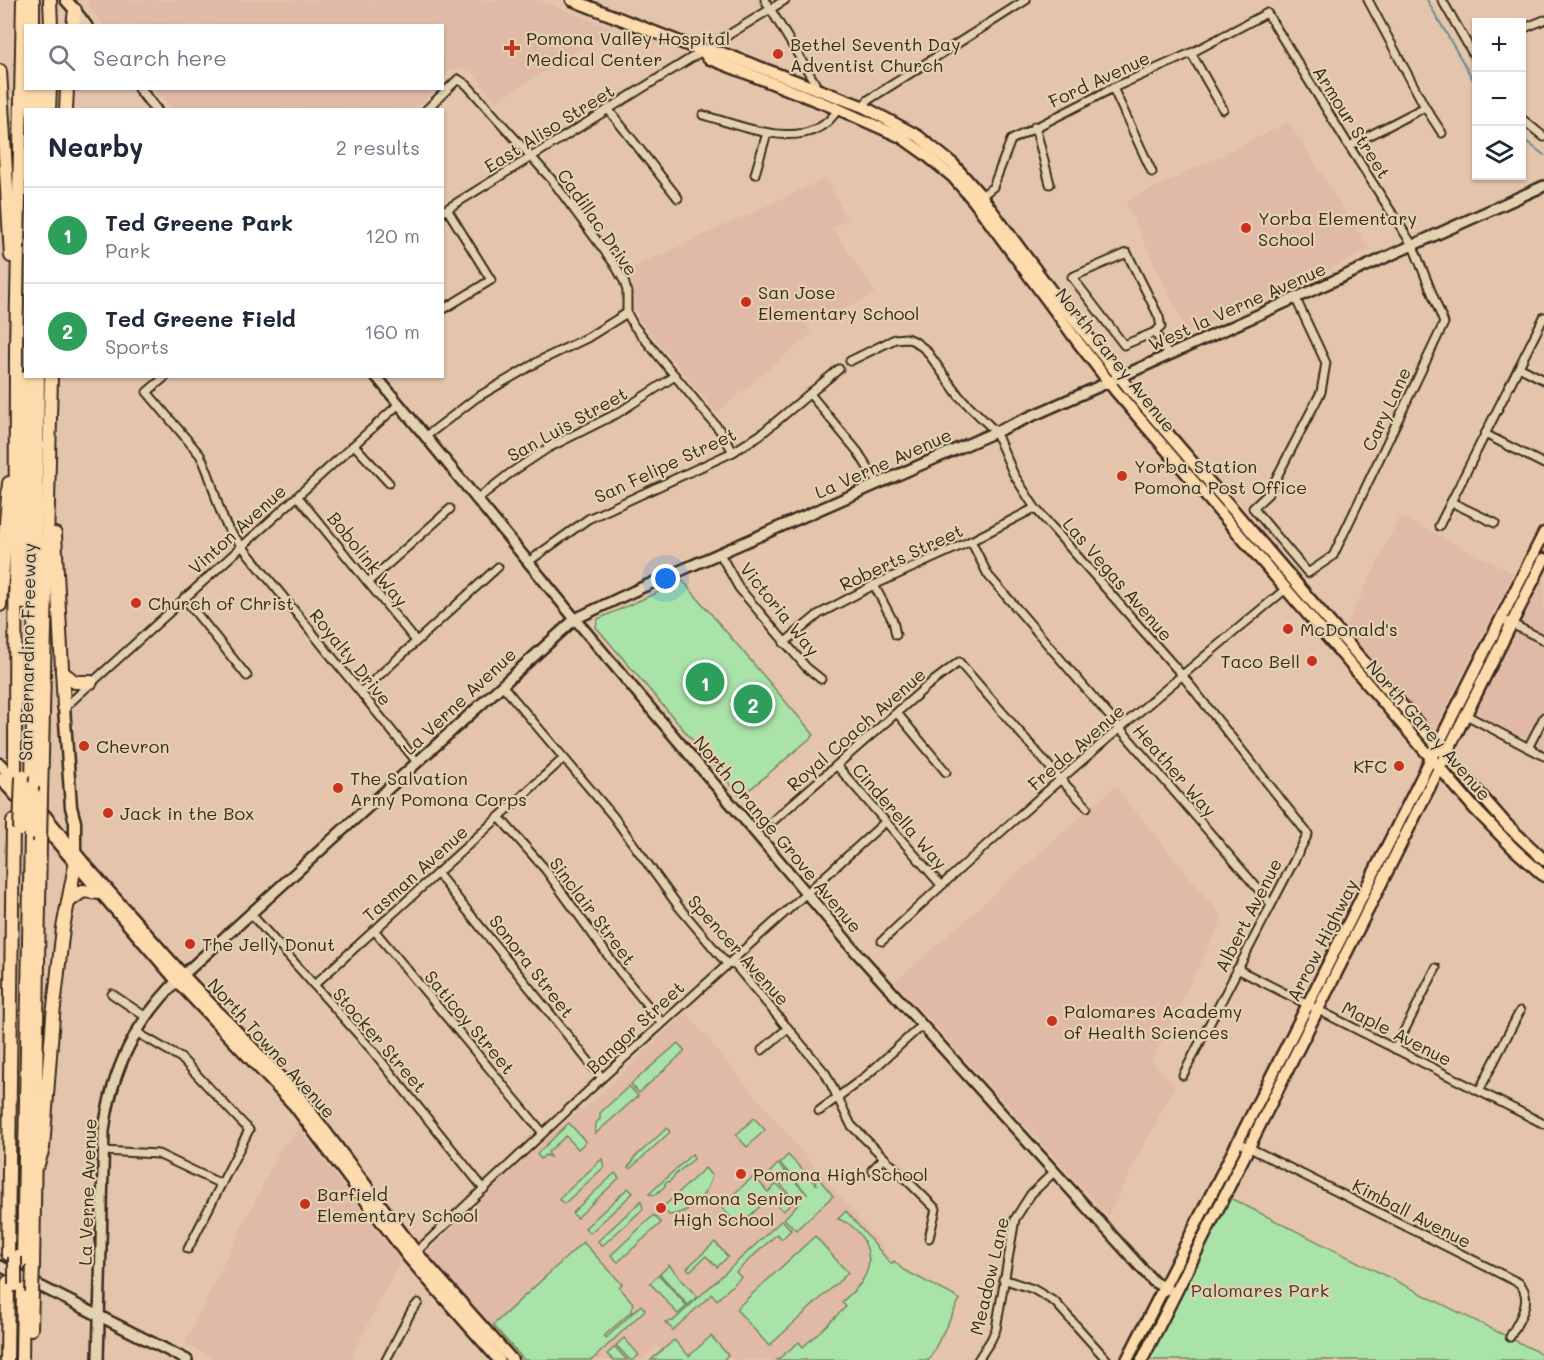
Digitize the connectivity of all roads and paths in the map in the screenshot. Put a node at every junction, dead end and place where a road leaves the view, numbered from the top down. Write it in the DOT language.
graph roads {
  1 [pos="23,0"];
  2 [pos="33,0"];
  3 [pos="50,0"];
  4 [pos="66,0"];
  5 [pos="572,0"];
  6 [pos="765,0"];
  7 [pos="785,0"];
  8 [pos="1026,0"];
  9 [pos="1368,0"];
  10 [pos="1442,0"];
  11 [pos="76,5"];
  12 [pos="770,9"];
  13 [pos="1267,13"];
  14 [pos="1544,20"];
  15 [pos="33,24"];
  16 [pos="50,24"];
  17 [pos="73,24"];
  18 [pos="86,24"];
  19 [pos="1526,27"];
  20 [pos="1472,50"];
  21 [pos="703,51"];
  22 [pos="1191,53"];
  23 [pos="0,71"];
  24 [pos="814,87"];
  25 [pos="1113,88"];
  26 [pos="31,90"];
  27 [pos="40,90"];
  28 [pos="50,90"];
  29 [pos="67,90"];
  30 [pos="141,90"];
  31 [pos="864,107"];
  32 [pos="1425,107"];
  33 [pos="31,108"];
  34 [pos="40,108"];
  35 [pos="49,108"];
  36 [pos="66,108"];
  37 [pos="154,108"];
  38 [pos="428,108"];
  39 [pos="608,109"];
  40 [pos="838,109"];
  41 [pos="1223,110"];
  42 [pos="703,115"];
  43 [pos="886,118"];
  44 [pos="1526,123"];
  45 [pos="1035,126"];
  46 [pos="767,133"];
  47 [pos="1442,133"];
  48 [pos="1544,137"];
  49 [pos="1349,146"];
  50 [pos="533,157"];
  51 [pos="1152,172"];
  52 [pos="755,174"];
  53 [pos="1050,184"];
  54 [pos="1544,186"];
  55 [pos="678,198"];
  56 [pos="978,199"];
  57 [pos="445,211"];
  58 [pos="1413,246"];
  59 [pos="1296,297"];
  60 [pos="444,309"];
  61 [pos="627,313"];
  62 [pos="1544,317"];
  63 [pos="1155,332"];
  64 [pos="16,347"];
  65 [pos="1168,355"];
  66 [pos="850,361"];
  67 [pos="1519,367"];
  68 [pos="839,369"];
  69 [pos="675,376"];
  70 [pos="1120,377"];
  71 [pos="27,378"];
  72 [pos="38,378"];
  73 [pos="164,378"];
  74 [pos="378,378"];
  75 [pos="1544,380"];
  76 [pos="51,381"];
  77 [pos="1109,382"];
  78 [pos="16,386"];
  79 [pos="810,394"];
  80 [pos="399,404"];
  81 [pos="995,431"];
  82 [pos="1485,434"];
  83 [pos="425,437"];
  84 [pos="354,445"];
  85 [pos="733,452"];
  86 [pos="1544,464"];
  87 [pos="389,483"];
  88 [pos="878,484"];
  89 [pos="298,497"];
  90 [pos="476,500"];
  91 [pos="1451,502"];
  92 [pos="1035,508"];
  93 [pos="450,509"];
  94 [pos="1218,509"];
  95 [pos="1236,512"];
  96 [pos="1495,523"];
  97 [pos="1439,526"];
  98 [pos="1544,532"];
  99 [pos="971,541"];
  100 [pos="241,546"];
  101 [pos="720,554"];
  102 [pos="1544,559"];
  103 [pos="528,562"];
  104 [pos="498,567"];
  105 [pos="368,582"];
  106 [pos="1291,584"];
  107 [pos="874,585"];
  108 [pos="184,598"];
  109 [pos="0,605"];
  110 [pos="575,619"];
  111 [pos="1507,621"];
  112 [pos="1314,622"];
  113 [pos="896,635"];
  114 [pos="1344,639"];
  115 [pos="416,640"];
  116 [pos="1544,640"];
  117 [pos="784,643"];
  118 [pos="1342,655"];
  119 [pos="62,672"];
  120 [pos="1182,675"];
  121 [pos="247,676"];
  122 [pos="1378,678"];
  123 [pos="821,679"];
  124 [pos="91,682"];
  125 [pos="501,685"];
  126 [pos="361,692"];
  127 [pos="64,708"];
  128 [pos="897,713"];
  129 [pos="1466,716"];
  130 [pos="1544,717"];
  131 [pos="1120,729"];
  132 [pos="1438,746"];
  133 [pos="1528,748"];
  134 [pos="1446,755"];
  135 [pos="1544,756"];
  136 [pos="1432,757"];
  137 [pos="564,758"];
  138 [pos="417,762"];
  139 [pos="0,764"];
  140 [pos="837,766"];
  141 [pos="1440,767"];
  142 [pos="946,772"];
  143 [pos="19,773"];
  144 [pos="0,778"];
  145 [pos="1061,780"];
  146 [pos="71,807"];
  147 [pos="1087,807"];
  148 [pos="499,817"];
  149 [pos="774,820"];
  150 [pos="885,822"];
  151 [pos="26,832"];
  152 [pos="54,833"];
  153 [pos="1308,834"];
  154 [pos="75,859"];
  155 [pos="1544,860"];
  156 [pos="437,873"];
  157 [pos="1544,876"];
  158 [pos="941,885"];
  159 [pos="806,892"];
  160 [pos="100,893"];
  161 [pos="68,902"];
  162 [pos="1271,904"];
  163 [pos="250,913"];
  164 [pos="374,930"];
  165 [pos="882,941"];
  166 [pos="727,964"];
  167 [pos="1436,968"];
  168 [pos="1237,969"];
  169 [pos="180,978"];
  170 [pos="314,985"];
  171 [pos="112,994"];
  172 [pos="1313,1007"];
  173 [pos="1520,1011"];
  174 [pos="146,1017"];
  175 [pos="662,1023"];
  176 [pos="921,1026"];
  177 [pos="788,1028"];
  178 [pos="136,1032"];
  179 [pos="1395,1049"];
  180 [pos="762,1050"];
  181 [pos="0,1056"];
  182 [pos="1183,1075"];
  183 [pos="602,1078"];
  184 [pos="10,1080"];
  185 [pos="1479,1091"];
  186 [pos="838,1098"];
  187 [pos="819,1111"];
  188 [pos="1544,1124"];
  189 [pos="543,1133"];
  190 [pos="1238,1142"];
  191 [pos="1248,1148"];
  192 [pos="103,1151"];
  193 [pos="884,1158"];
  194 [pos="872,1170"];
  195 [pos="1054,1172"];
  196 [pos="34,1177"];
  197 [pos="221,1184"];
  198 [pos="484,1189"];
  199 [pos="929,1238"];
  200 [pos="188,1249"];
  201 [pos="412,1255"];
  202 [pos="20,1260"];
  203 [pos="0,1266"];
  204 [pos="1003,1279"];
  205 [pos="19,1287"];
  206 [pos="1164,1288"];
  207 [pos="1175,1293"];
  208 [pos="418,1304"];
  209 [pos="99,1316"];
  210 [pos="1510,1337"];
  211 [pos="7,1360"];
  212 [pos="13,1360"];
  213 [pos="22,1360"];
  214 [pos="30,1360"];
  215 [pos="98,1360"];
  216 [pos="187,1360"];
  217 [pos="386,1360"];
  218 [pos="499,1360"];
  219 [pos="512,1360"];
  220 [pos="978,1360"];
  221 [pos="1107,1360"];
  222 [pos="1127,1360"];
  223 [pos="1142,1360"];
  1 -- 64 [label="highway, San Bernardino Freeway"];
  2 -- 15 [label="highway"];
  3 -- 16 [label="highway"];
  4 -- 11 [label="main road"];
  5 -- 21 [label="main road, North Garey Avenue"];
  6 -- 12 [label="street"];
  7 -- 12 [label="street, East Aliso Street"];
  8 -- 31 [label="street"];
  9 -- 32 [label="street"];
  10 -- 20 [label="street"];
  11 -- 17 [label="highway"];
  11 -- 18 [label="main road"];
  12 -- 21 [label="street, East Aliso Street"];
  12 -- 24 [label="street"];
  13 -- 22 [label="street, Ford Avenue"];
  13 -- 49 [label="street, Armour Street"];
  14 -- 19 [label="street"];
  21 -- 24 [label="main road, North Garey Avenue"];
  21 -- 39 [label="street, East Aliso Street"];
  21 -- 40 [label="main road, North Garey Avenue"];
  22 -- 25 [label="street, Ford Avenue"];
  22 -- 41 [label="street"];
  23 -- 64 [label="highway"];
  24 -- 31 [label="main road, North Garey Avenue"];
  25 -- 45 [label="street, Ford Avenue"];
  25 -- 51 [label="street"];
  26 -- 33 [label="highway"];
  27 -- 34 [label="highway"];
  28 -- 35 [label="highway"];
  29 -- 36 [label="highway"];
  30 -- 37 [label="main road"];
  31 -- 43 [label="main road, North Garey Avenue"];
  32 -- 47 [label="street"];
  32 -- 49 [label="street"];
  38 -- 50 [label="street, Cadillac Drive"];
  39 -- 50 [label="street, East Aliso Street"];
  39 -- 55 [label="street"];
  40 -- 43 [label="main road"];
  40 -- 46 [label="street"];
  40 -- 56 [label="main road, North Garey Avenue"];
  42 -- 46 [label="street"];
  43 -- 56 [label="main road, North Garey Avenue"];
  44 -- 48 [label="street"];
  45 -- 53 [label="street"];
  45 -- 56 [label="street, Ford Avenue"];
  46 -- 52 [label="street"];
  49 -- 58 [label="street, Armour Street"];
  50 -- 57 [label="street, East Aliso Street"];
  50 -- 61 [label="street, Cadillac Drive"];
  54 -- 58 [label="main road, West la Verne Avenue"];
  56 -- 70 [label="main road, North Garey Avenue"];
  56 -- 77 [label="main road, North Garey Avenue"];
  57 -- 60 [label="street"];
  58 -- 59 [label="main road, West la Verne Avenue"];
  58 -- 59 [label="street, Cary Lane"];
  59 -- 65 [label="main road, West la Verne Avenue"];
  61 -- 69 [label="street, Cadillac Drive"];
  61 -- 83 [label="street"];
  62 -- 67 [label="street"];
  63 -- 63 [label="street"];
  63 -- 65 [label="street"];
  64 -- 78 [label="highway, San Bernardino Freeway"];
  65 -- 70 [label="main road, West la Verne Avenue"];
  66 -- 81 [label="street, Las Vegas Avenue"];
  67 -- 75 [label="street"];
  67 -- 82 [label="street"];
  68 -- 79 [label="street, San Felipe Street"];
  69 -- 85 [label="street, Cadillac Drive"];
  69 -- 90 [label="street, San Luis Street"];
  70 -- 77 [label="main road, West la Verne Avenue"];
  70 -- 95 [label="main road, North Garey Avenue"];
  71 -- 143 [label="highway"];
  72 -- 151 [label="highway, bridge"];
  73 -- 100 [label="street, Royalty Drive"];
  74 -- 80 [label="main road, North Orange Grove Avenue"];
  76 -- 119 [label="highway"];
  76 -- 151 [label="highway, San Bernardino Freeway, bridge"];
  77 -- 81 [label="main road, La Verne Avenue"];
  77 -- 94 [label="main road, North Garey Avenue"];
  78 -- 109 [label="highway"];
  78 -- 143 [label="highway, San Bernardino Freeway"];
  79 -- 85 [label="street, San Felipe Street"];
  79 -- 88 [label="street"];
  80 -- 83 [label="main road, North Orange Grove Avenue"];
  80 -- 84 [label="street, Vinton Avenue"];
  81 -- 88 [label="main road, La Verne Avenue"];
  81 -- 92 [label="street, Las Vegas Avenue"];
  82 -- 86 [label="street"];
  82 -- 91 [label="street"];
  83 -- 90 [label="main road, North Orange Grove Avenue"];
  84 -- 87 [label="street"];
  84 -- 89 [label="street, Vinton Avenue"];
  85 -- 103 [label="street, San Felipe Street"];
  88 -- 101 [label="main road, La Verne Avenue"];
  89 -- 100 [label="street, Vinton Avenue"];
  89 -- 105 [label="street, Bobolink Way"];
  90 -- 103 [label="main road, North Orange Grove Avenue"];
  91 -- 96 [label="street"];
  91 -- 97 [label="street"];
  92 -- 99 [label="street, Roberts Street"];
  92 -- 120 [label="street, Las Vegas Avenue"];
  93 -- 105 [label="street"];
  94 -- 95 [label="main road"];
  94 -- 106 [label="main road, North Garey Avenue"];
  95 -- 106 [label="main road, North Garey Avenue"];
  98 -- 111 [label="main road, Arrow Highway"];
  99 -- 107 [label="street, Roberts Street"];
  99 -- 131 [label="street, Heather Way"];
  100 -- 108 [label="street, Vinton Avenue"];
  100 -- 126 [label="street, Royalty Drive"];
  101 -- 110 [label="main road, La Verne Avenue"];
  101 -- 117 [label="street, Victoria Way"];
  102 -- 111 [label="main road, Arrow Highway"];
  103 -- 110 [label="main road, North Orange Grove Avenue"];
  104 -- 115 [label="street"];
  105 -- 115 [label="street, Bobolink Way"];
  106 -- 112 [label="main road, North Garey Avenue"];
  106 -- 114 [label="main road, North Garey Avenue"];
  106 -- 120 [label="street, Freda Avenue"];
  107 -- 113 [label="street"];
  107 -- 117 [label="street, Roberts Street"];
  108 -- 121 [label="street"];
  108 -- 124 [label="street, Vinton Avenue"];
  110 -- 125 [label="main road, La Verne Avenue"];
  110 -- 159 [label="main road, North Orange Grove Avenue"];
  111 -- 116 [label="street"];
  111 -- 129 [label="main road, Arrow Highway"];
  111 -- 132 [label="main road, Arrow Highway"];
  112 -- 114 [label="main road"];
  112 -- 118 [label="main road, North Garey Avenue"];
  114 -- 122 [label="main road, North Garey Avenue"];
  115 -- 126 [label="street"];
  117 -- 123 [label="street, Victoria Way"];
  118 -- 122 [label="main road"];
  118 -- 136 [label="main road, North Garey Avenue"];
  119 -- 124 [label="highway"];
  119 -- 127 [label="highway"];
  120 -- 131 [label="street, Freda Avenue"];
  120 -- 153 [label="street, Las Vegas Avenue"];
  122 -- 132 [label="main road, North Garey Avenue"];
  124 -- 127 [label="street, Vinton Avenue"];
  125 -- 137 [label="street, Spencer Avenue"];
  125 -- 138 [label="main road, La Verne Avenue"];
  126 -- 138 [label="street, Royalty Drive"];
  127 -- 146 [label="main road"];
  128 -- 140 [label="street, Royal Coach Avenue"];
  128 -- 142 [label="street"];
  128 -- 145 [label="street, Royal Coach Avenue"];
  129 -- 133 [label="street"];
  129 -- 134 [label="main road, Arrow Highway"];
  130 -- 133 [label="street"];
  131 -- 145 [label="street, Freda Avenue"];
  131 -- 162 [label="street, Heather Way"];
  132 -- 134 [label="main road, North Garey Avenue"];
  132 -- 136 [label="main road, Arrow Highway"];
  133 -- 135 [label="street"];
  134 -- 141 [label="main road, Arrow Highway"];
  134 -- 155 [label="main road, North Garey Avenue"];
  136 -- 141 [label="main road, North Garey Avenue"];
  136 -- 172 [label="main road, Arrow Highway"];
  137 -- 148 [label="street, Tasman Avenue"];
  137 -- 166 [label="street, Spencer Avenue"];
  138 -- 163 [label="main road, La Verne Avenue"];
  139 -- 152 [label="main road, North Towne Avenue"];
  140 -- 149 [label="street, Royal Coach Avenue"];
  140 -- 150 [label="street, Cinderella Way"];
  141 -- 157 [label="main road, North Garey Avenue"];
  141 -- 172 [label="main road, Arrow Highway"];
  143 -- 151 [label="highway, San Bernardino Freeway"];
  144 -- 152 [label="main road, North Towne Avenue"];
  145 -- 147 [label="street"];
  145 -- 158 [label="street, Freda Avenue"];
  146 -- 152 [label="main road"];
  146 -- 154 [label="main road"];
  148 -- 156 [label="street, Tasman Avenue"];
  148 -- 175 [label="street, Sinclair Street"];
  150 -- 158 [label="street, Cinderella Way"];
  150 -- 159 [label="street, Bangor Street"];
  151 -- 184 [label="highway, San Bernardino Freeway"];
  151 -- 196 [label="highway, San Bernardino Freeway"];
  151 -- 202 [label="highway"];
  152 -- 154 [label="main road, North Towne Avenue"];
  153 -- 162 [label="street, Albert Avenue"];
  154 -- 160 [label="main road, North Towne Avenue"];
  154 -- 161 [label="highway"];
  154 -- 169 [label="main road, North Towne Avenue"];
  156 -- 164 [label="street, Tasman Avenue"];
  156 -- 183 [label="street, Sonora Street"];
  158 -- 165 [label="street, Freda Avenue"];
  159 -- 166 [label="street, Bangor Street"];
  159 -- 176 [label="main road, North Orange Grove Avenue"];
  160 -- 161 [label="highway"];
  160 -- 169 [label="main road, North Towne Avenue"];
  161 -- 196 [label="highway"];
  162 -- 168 [label="street, Albert Avenue"];
  163 -- 169 [label="main road, La Verne Avenue"];
  163 -- 170 [label="street, Stocker Street"];
  164 -- 170 [label="street, Tasman Avenue"];
  164 -- 189 [label="street, Saticoy Street"];
  166 -- 175 [label="street, Bangor Street"];
  166 -- 177 [label="street, Spencer Avenue"];
  167 -- 179 [label="street"];
  168 -- 172 [label="street, Maple Avenue"];
  168 -- 182 [label="street, Albert Avenue"];
  169 -- 174 [label="main road, La Verne Avenue"];
  169 -- 201 [label="main road, North Towne Avenue"];
  170 -- 198 [label="street, Stocker Street"];
  171 -- 174 [label="street"];
  172 -- 179 [label="street, Maple Avenue"];
  172 -- 190 [label="main road, Arrow Highway"];
  172 -- 191 [label="main road, Arrow Highway"];
  173 -- 185 [label="street"];
  174 -- 178 [label="main road, La Verne Avenue"];
  175 -- 183 [label="street, Bangor Street"];
  176 -- 186 [label="street"];
  176 -- 195 [label="main road, North Orange Grove Avenue"];
  177 -- 180 [label="street"];
  177 -- 186 [label="street, Spencer Avenue"];
  178 -- 192 [label="main road, La Verne Avenue"];
  178 -- 197 [label="street"];
  179 -- 185 [label="street, Maple Avenue"];
  181 -- 184 [label="highway"];
  183 -- 189 [label="street, Bangor Street"];
  184 -- 202 [label="highway, San Bernardino Freeway"];
  185 -- 188 [label="street, Maple Avenue"];
  186 -- 187 [label="street"];
  186 -- 193 [label="street, Spencer Avenue"];
  189 -- 198 [label="street, Bangor Street"];
  190 -- 191 [label="street, Kimball Avenue"];
  190 -- 206 [label="main road, Arrow Highway"];
  191 -- 207 [label="main road, Arrow Highway"];
  191 -- 210 [label="street, Kimball Avenue"];
  192 -- 197 [label="street"];
  192 -- 209 [label="main road, La Verne Avenue"];
  193 -- 194 [label="street"];
  193 -- 199 [label="street, Spencer Avenue"];
  195 -- 204 [label="street, Meadow Lane"];
  195 -- 206 [label="main road, North Orange Grove Avenue"];
  196 -- 202 [label="highway, San Bernardino Freeway"];
  197 -- 200 [label="street"];
  198 -- 201 [label="street, Bangor Street"];
  201 -- 218 [label="main road, North Towne Avenue"];
  201 -- 219 [label="main road, North Towne Avenue"];
  202 -- 205 [label="highway, San Bernardino Freeway"];
  202 -- 205 [label="highway, San Bernardino Freeway, bridge"];
  203 -- 209 [label="main road"];
  204 -- 220 [label="street, Meadow Lane"];
  204 -- 221 [label="street"];
  205 -- 211 [label="highway, San Bernardino Freeway"];
  205 -- 212 [label="highway"];
  205 -- 213 [label="highway"];
  205 -- 214 [label="highway, San Bernardino Freeway"];
  206 -- 207 [label="main road, North Orange Grove Avenue"];
  206 -- 222 [label="main road, Arrow Highway"];
  207 -- 223 [label="main road, Arrow Highway"];
  208 -- 217 [label="street"];
  209 -- 215 [label="main road, La Verne Avenue"];
  209 -- 216 [label="main road"];
}
